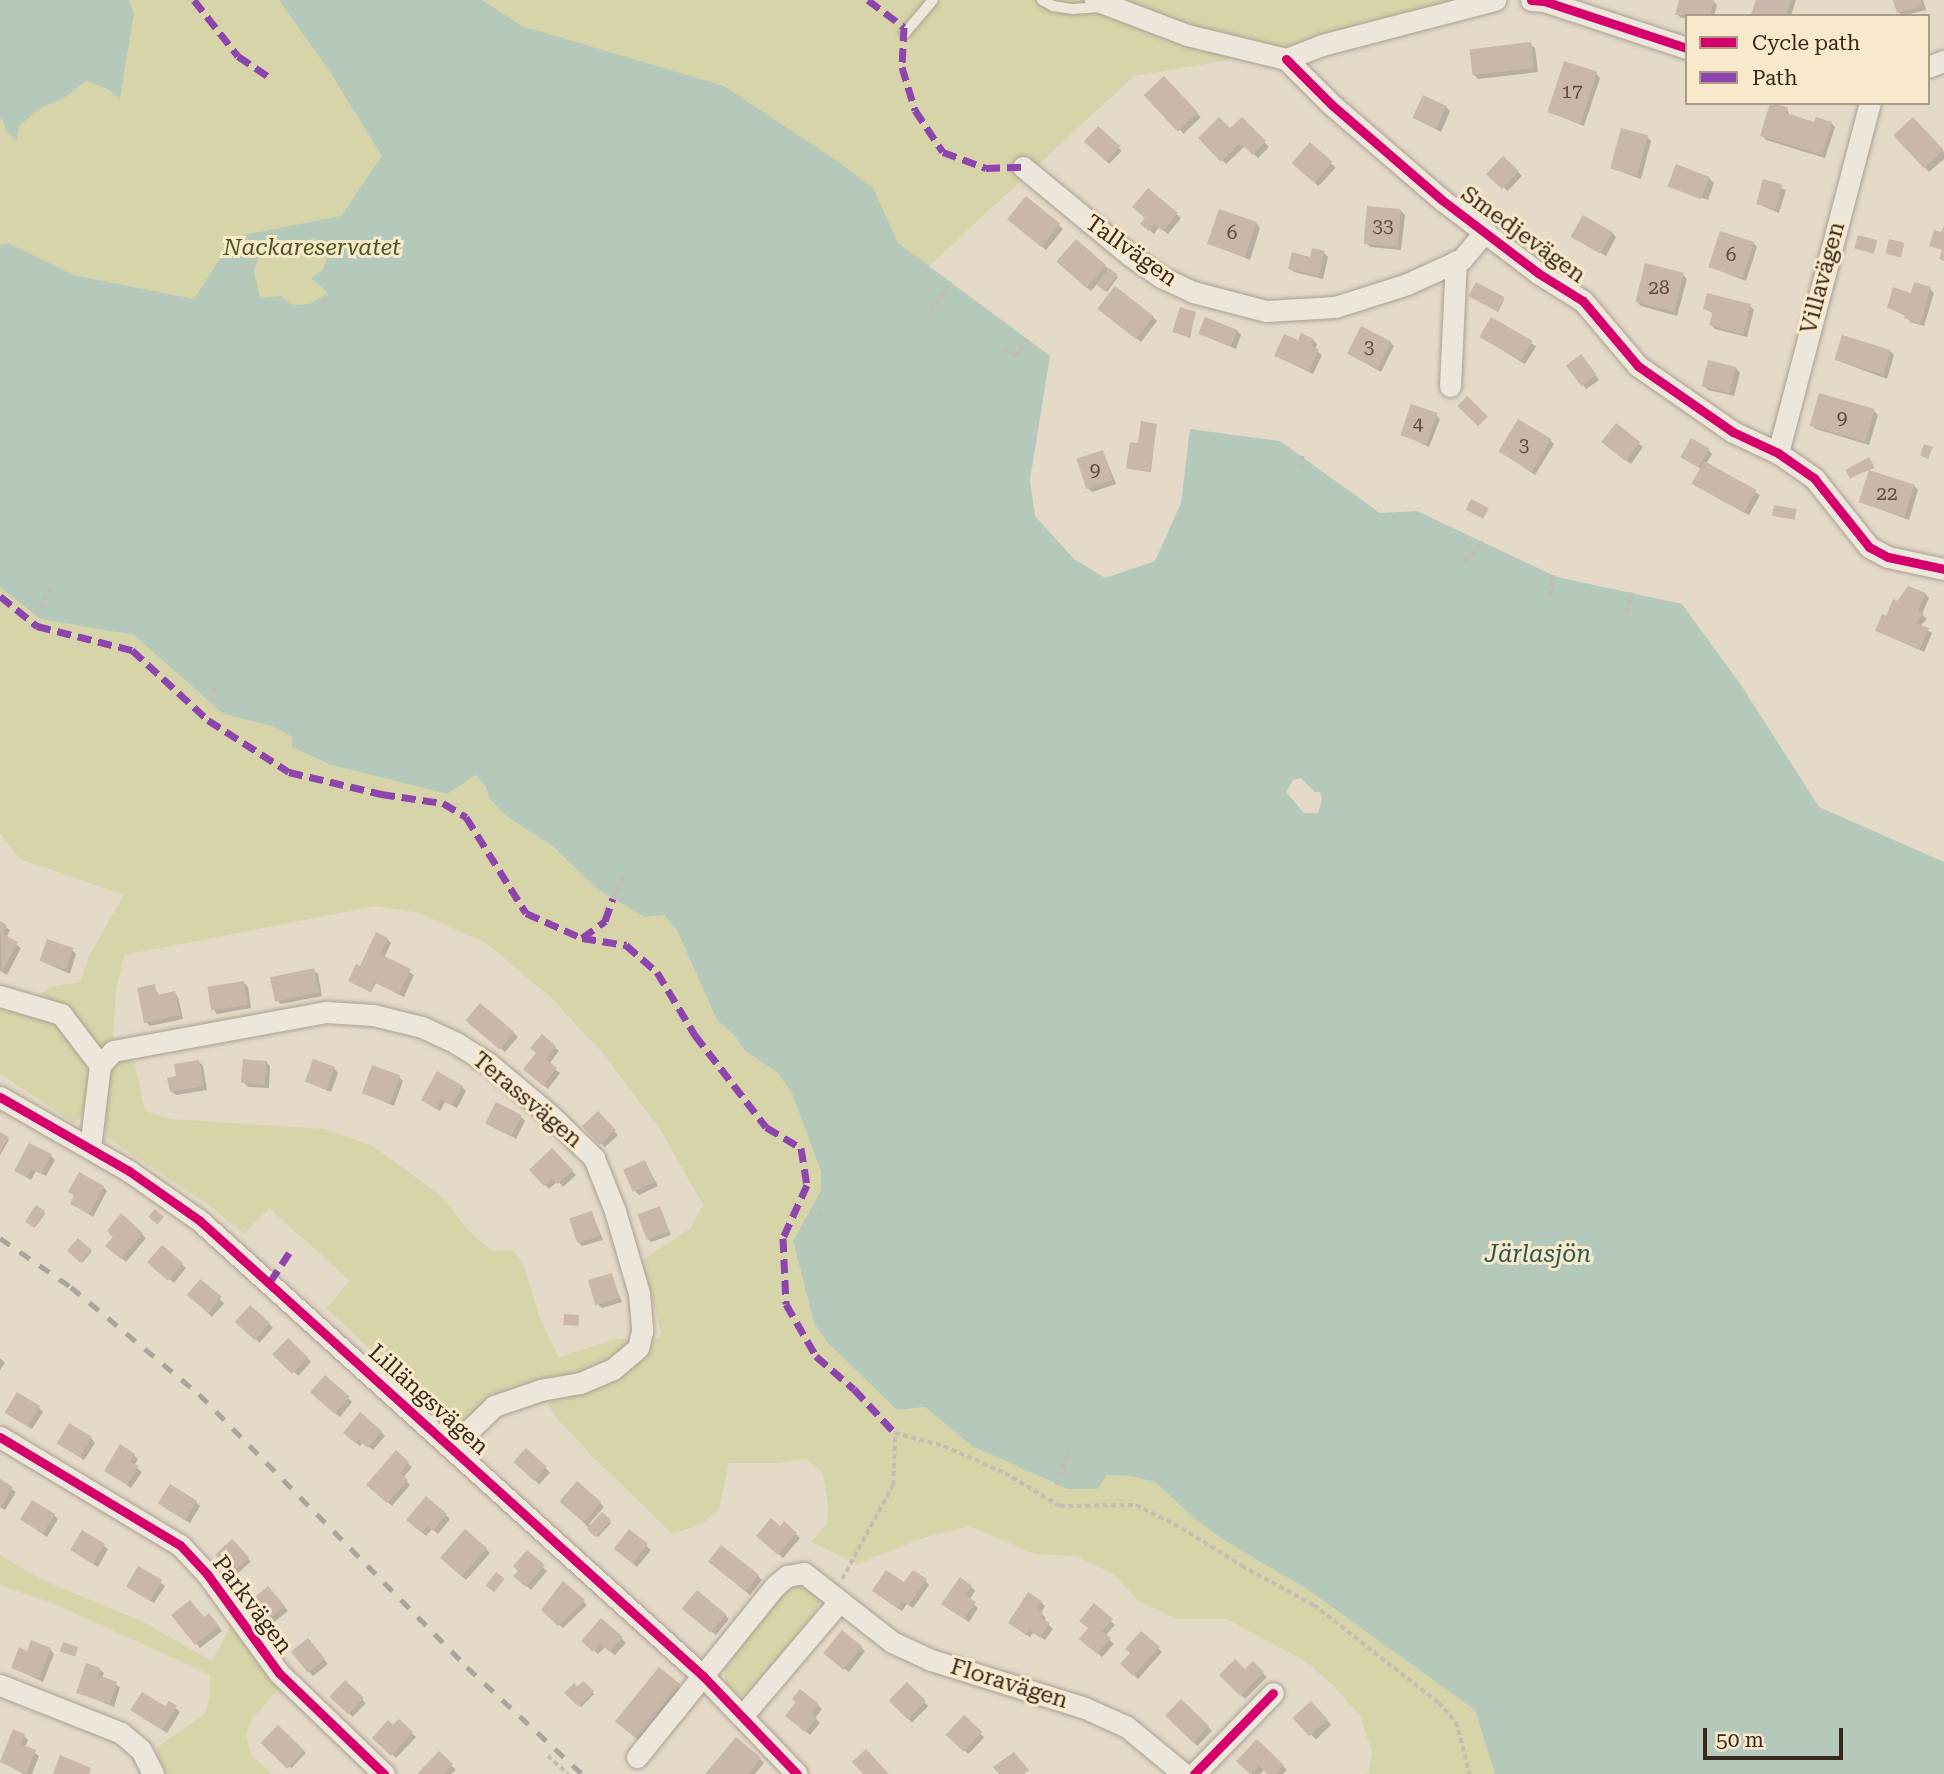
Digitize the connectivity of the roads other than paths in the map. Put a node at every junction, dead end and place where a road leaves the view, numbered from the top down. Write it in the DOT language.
graph roads {
  1 [pos="933,0"];
  2 [pos="1042,0"];
  3 [pos="1495,0"];
  4 [pos="1531,0"];
  5 [pos="1104,2"];
  6 [pos="905,33"];
  7 [pos="1685,47"];
  8 [pos="1286,59"];
  9 [pos="1869,105"];
  10 [pos="1023,167"];
  11 [pos="1484,233"];
  12 [pos="1456,261"];
  13 [pos="1450,386"];
  14 [pos="1778,453"];
  15 [pos="1944,569"];
  16 [pos="0,996"];
  17 [pos="100,1065"];
  18 [pos="0,1097"];
  19 [pos="90,1148"];
  20 [pos="0,1437"];
  21 [pos="452,1447"];
  22 [pos="836,1599"];
  23 [pos="704,1676"];
  24 [pos="0,1685"];
  25 [pos="1273,1693"];
  26 [pos="743,1715"];
  27 [pos="637,1757"];
  28 [pos="153,1774"];
  29 [pos="384,1774"];
  30 [pos="797,1774"];
  31 [pos="1184,1774"];
  32 [pos="1194,1774"];
  1 -- 6 [label="lane"];
  2 -- 5 [label="lane"];
  3 -- 8 [label="street"];
  4 -- 7 [label="street"];
  5 -- 8 [label="street"];
  8 -- 11 [label="street, Smedjevägen"];
  9 -- 14 [label="street, Villavägen"];
  10 -- 12 [label="street, Tallvägen"];
  11 -- 12 [label="street, Tallvägen"];
  11 -- 14 [label="street, Smedjevägen"];
  12 -- 13 [label="street"];
  14 -- 15 [label="street, Smedjevägen"];
  16 -- 17 [label="street"];
  17 -- 19 [label="street"];
  17 -- 21 [label="street, Terassvägen"];
  18 -- 19 [label="street, Lillängsvägen"];
  19 -- 21 [label="street, Lillängsvägen"];
  20 -- 29 [label="street, Parkvägen"];
  21 -- 23 [label="street, Lillängsvägen"];
  22 -- 23 [label="street, Floravägen"];
  22 -- 26 [label="street"];
  22 -- 31 [label="street, Floravägen"];
  23 -- 26 [label="street, Lillängsvägen"];
  23 -- 27 [label="street, Floravägen"];
  24 -- 28 [label="street"];
  25 -- 32 [label="street"];
  26 -- 30 [label="street, Lillängsvägen"];
}
